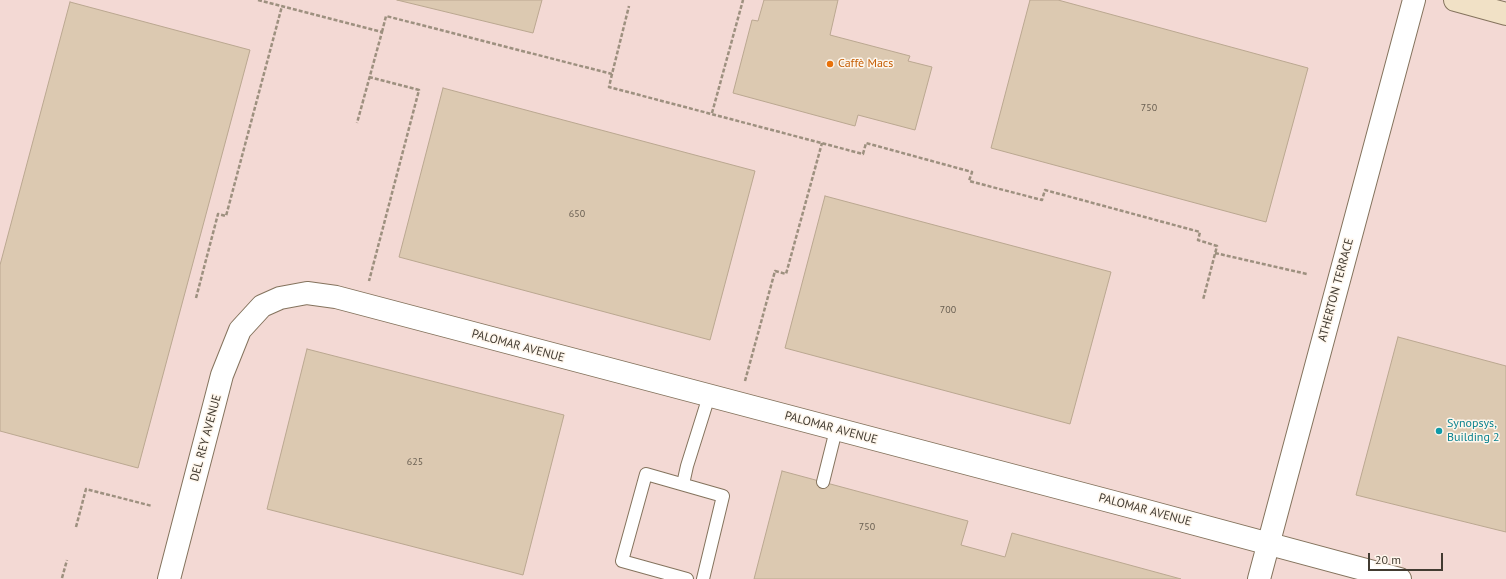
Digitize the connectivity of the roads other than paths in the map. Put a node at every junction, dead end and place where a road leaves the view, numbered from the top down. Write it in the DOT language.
graph roads {
  1 [pos="1414,0"];
  2 [pos="1455,0"];
  3 [pos="1506,14"];
  4 [pos="262,306"];
  5 [pos="709,396"];
  6 [pos="836,430"];
  7 [pos="823,482"];
  8 [pos="683,484"];
  9 [pos="1269,544"];
  10 [pos="169,579"];
  11 [pos="687,579"];
  12 [pos="703,579"];
  13 [pos="1258,579"];
  14 [pos="1400,579"];
  1 -- 9 [label="street, ATHERTON TERRACE"];
  2 -- 3 [label="street"];
  4 -- 5 [label="street, PALOMAR AVENUE"];
  4 -- 10 [label="street, DEL REY AVENUE"];
  5 -- 6 [label="street, PALOMAR AVENUE"];
  5 -- 8 [label="lane"];
  6 -- 7 [label="lane"];
  6 -- 9 [label="street, PALOMAR AVENUE"];
  8 -- 11 [label="lane"];
  8 -- 12 [label="lane"];
  9 -- 13 [label="street, ATHERTON TERRACE"];
  9 -- 14 [label="street, PALOMAR AVENUE"];
}
